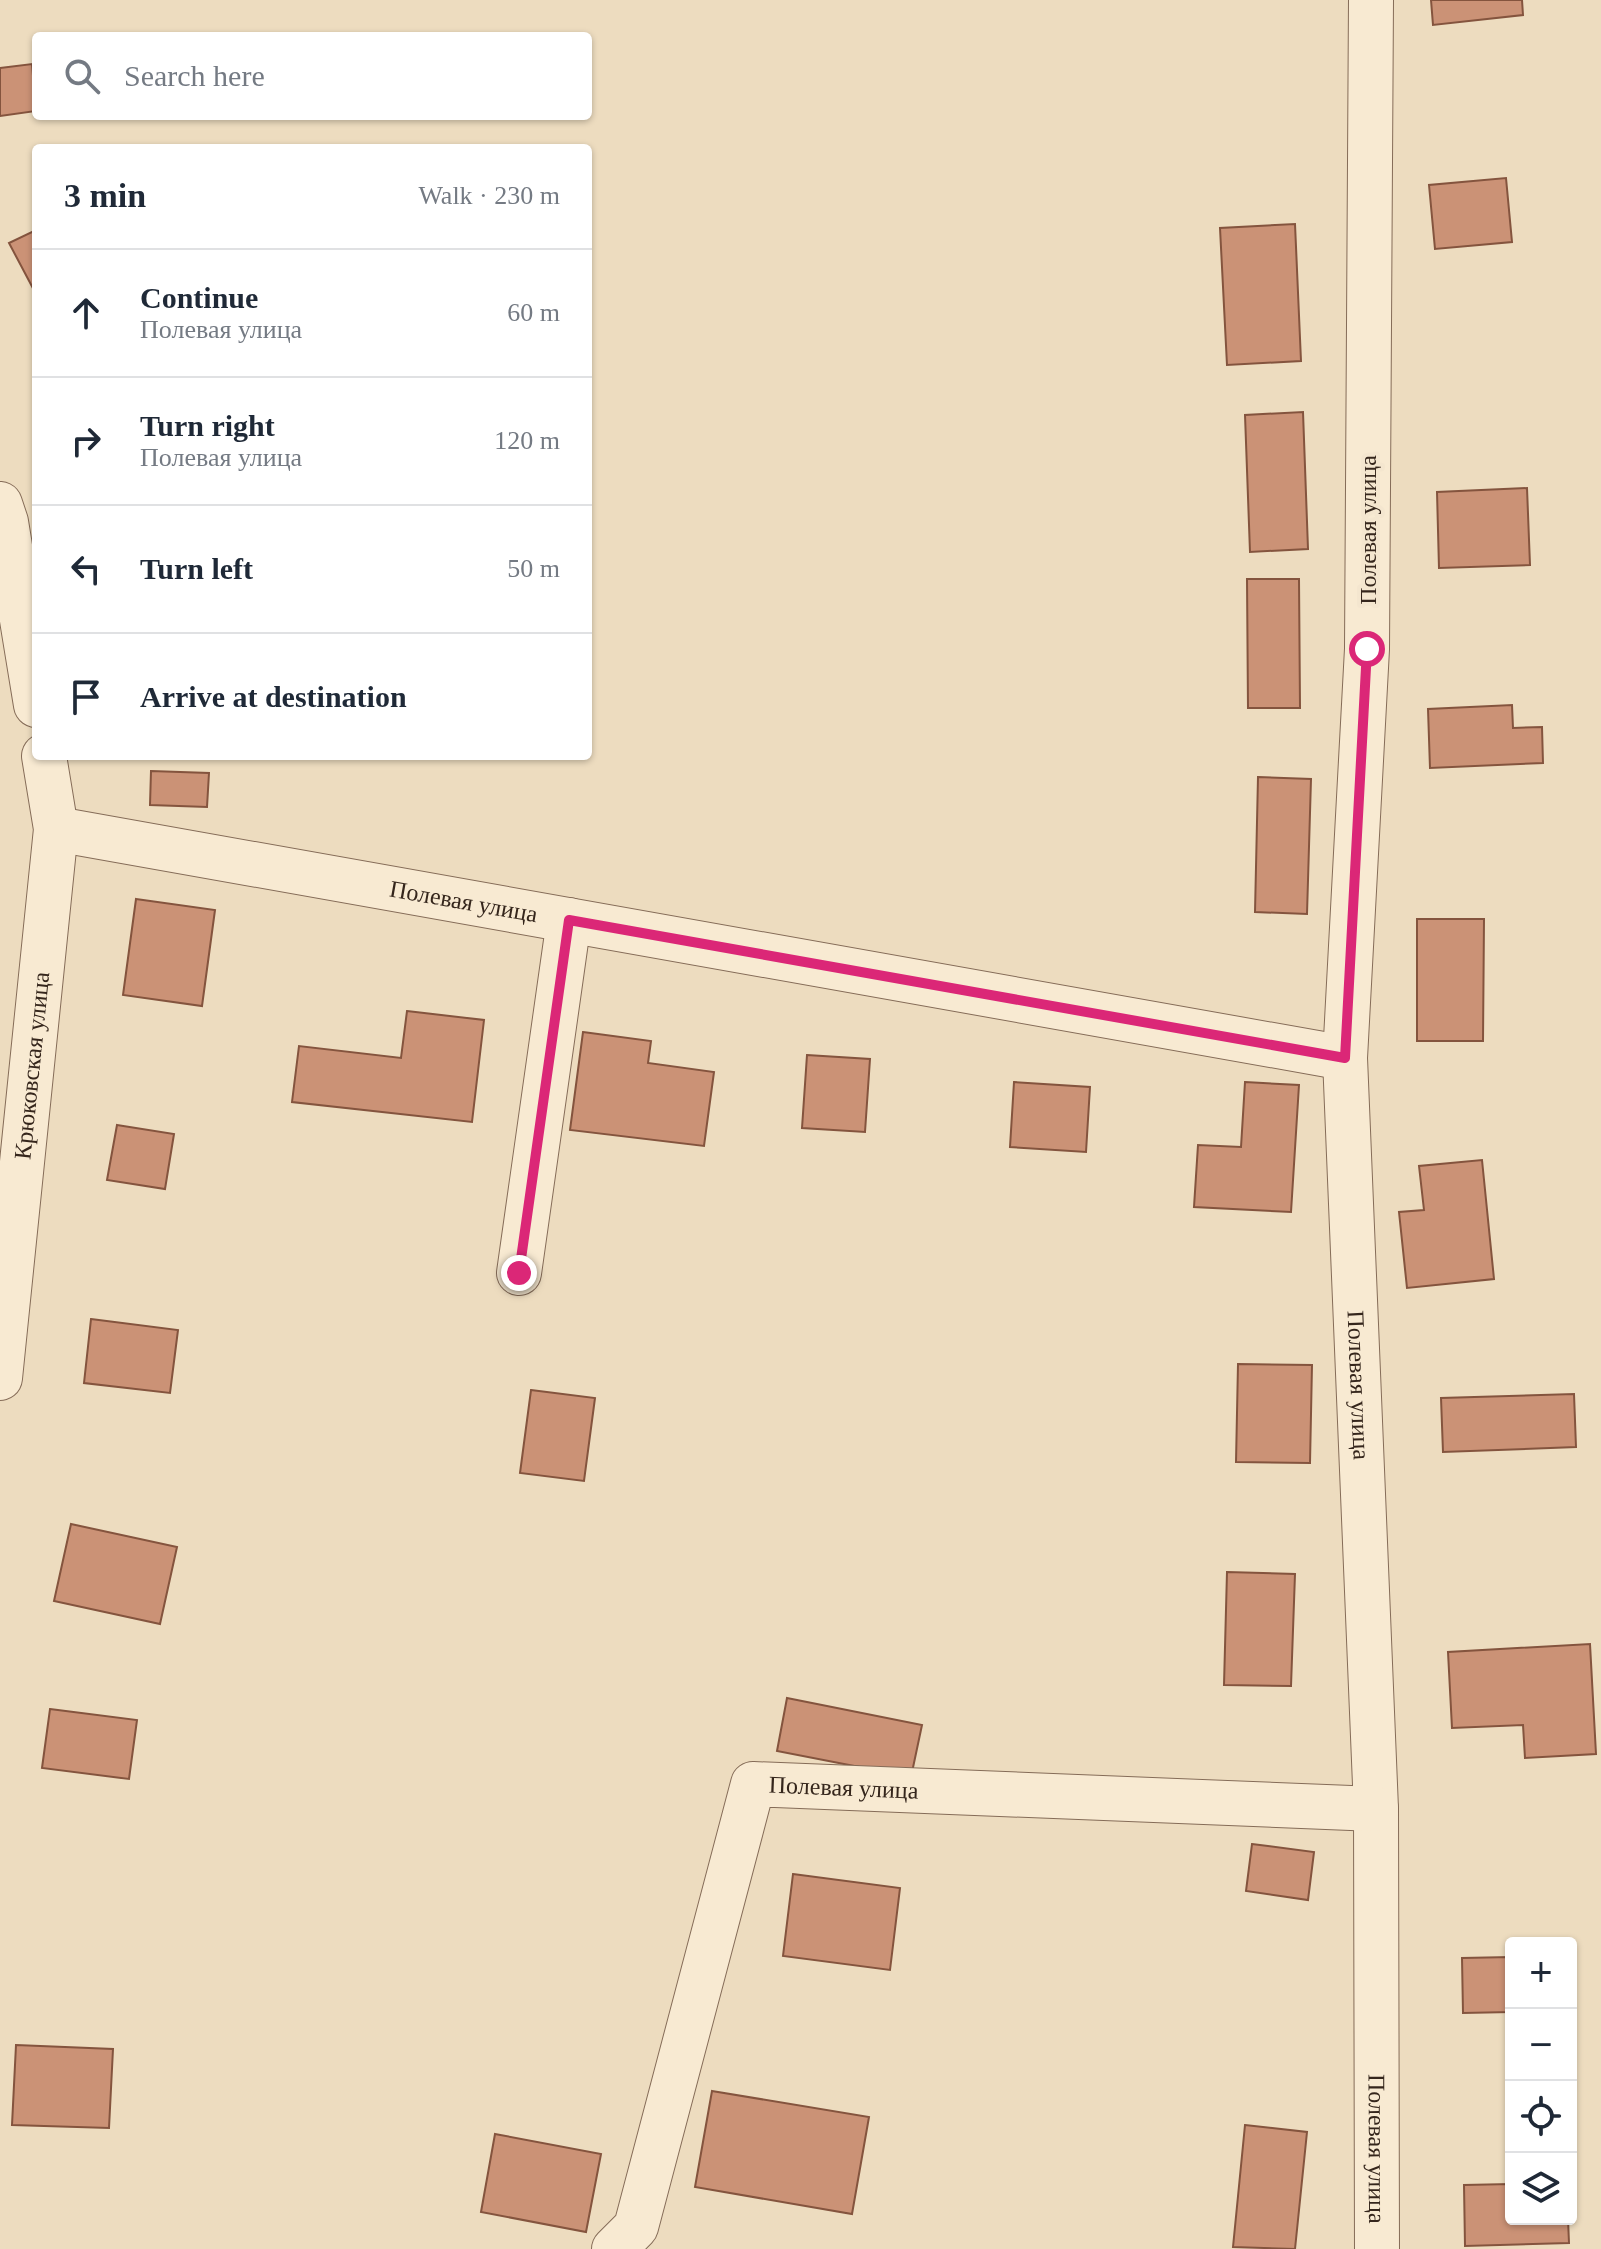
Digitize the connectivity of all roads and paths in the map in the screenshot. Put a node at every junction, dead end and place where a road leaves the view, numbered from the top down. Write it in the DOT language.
graph roads {
  1 [pos="1371,0"];
  2 [pos="0,504"];
  3 [pos="32,681"];
  4 [pos="45,760"];
  5 [pos="56,829"];
  6 [pos="569,920"];
  7 [pos="1345,1058"];
  8 [pos="519,1273"];
  9 [pos="0,1378"];
  10 [pos="1376,1809"];
  11 [pos="614,2249"];
  12 [pos="1377,2249"];
  1 -- 7 [label="street, Полевая улица"];
  2 -- 3 [label="street"];
  4 -- 5 [label="street, Крюковская улица"];
  5 -- 6 [label="street, Полевая улица"];
  5 -- 9 [label="street, Крюковская улица"];
  6 -- 7 [label="street, Полевая улица"];
  6 -- 8 [label="street"];
  7 -- 10 [label="street, Полевая улица"];
  10 -- 11 [label="street, Полевая улица"];
  10 -- 12 [label="street, Полевая улица"];
}
